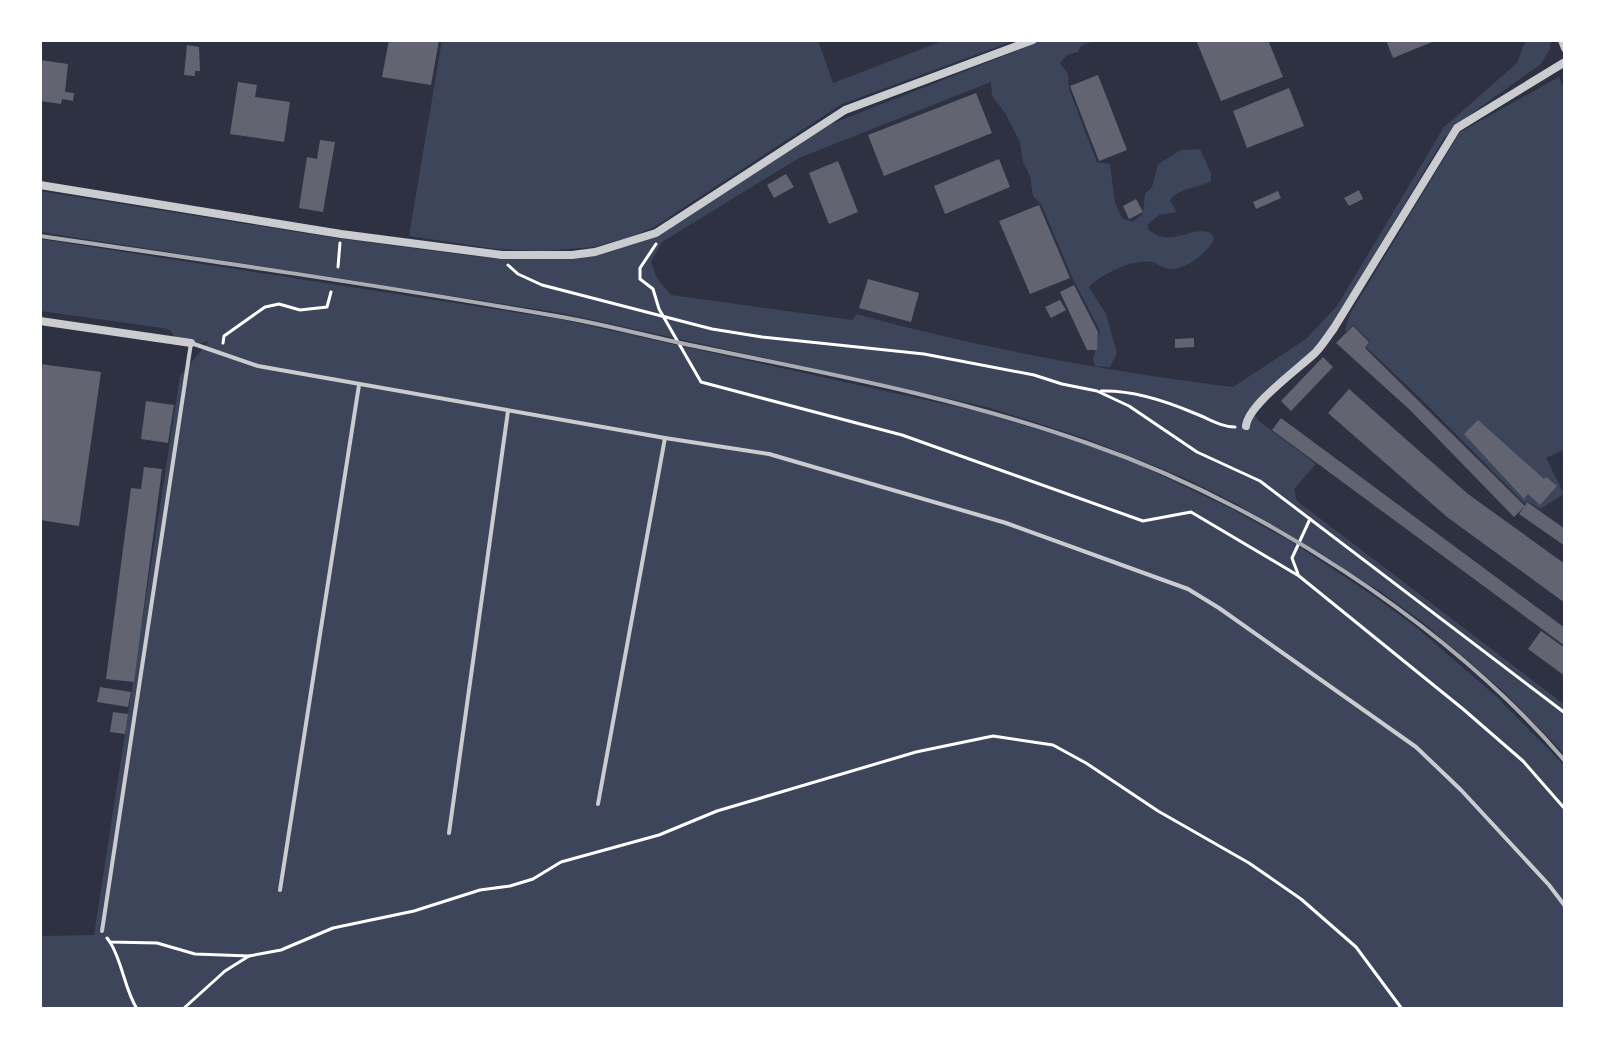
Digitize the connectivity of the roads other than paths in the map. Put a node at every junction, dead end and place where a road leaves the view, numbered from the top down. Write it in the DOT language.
graph roads {
  1 [pos="1033,40"];
  2 [pos="1562,40"];
  3 [pos="1565,48"];
  4 [pos="1565,62"];
  5 [pos="40,185"];
  6 [pos="40,321"];
  7 [pos="191,343"];
  8 [pos="359,385"];
  9 [pos="508,411"];
  10 [pos="1246,426"];
  11 [pos="665,438"];
  12 [pos="598,804"];
  13 [pos="449,833"];
  14 [pos="280,890"];
  15 [pos="1565,906"];
  16 [pos="102,931"];
  1 -- 5 [label="street"];
  2 -- 3 [label="street"];
  4 -- 10 [label="street"];
  6 -- 7 [label="street"];
  7 -- 8 [label="lane"];
  7 -- 16 [label="lane"];
  8 -- 9 [label="lane"];
  8 -- 14 [label="lane"];
  9 -- 11 [label="lane"];
  9 -- 13 [label="lane"];
  11 -- 12 [label="lane"];
  11 -- 15 [label="lane"];
}
